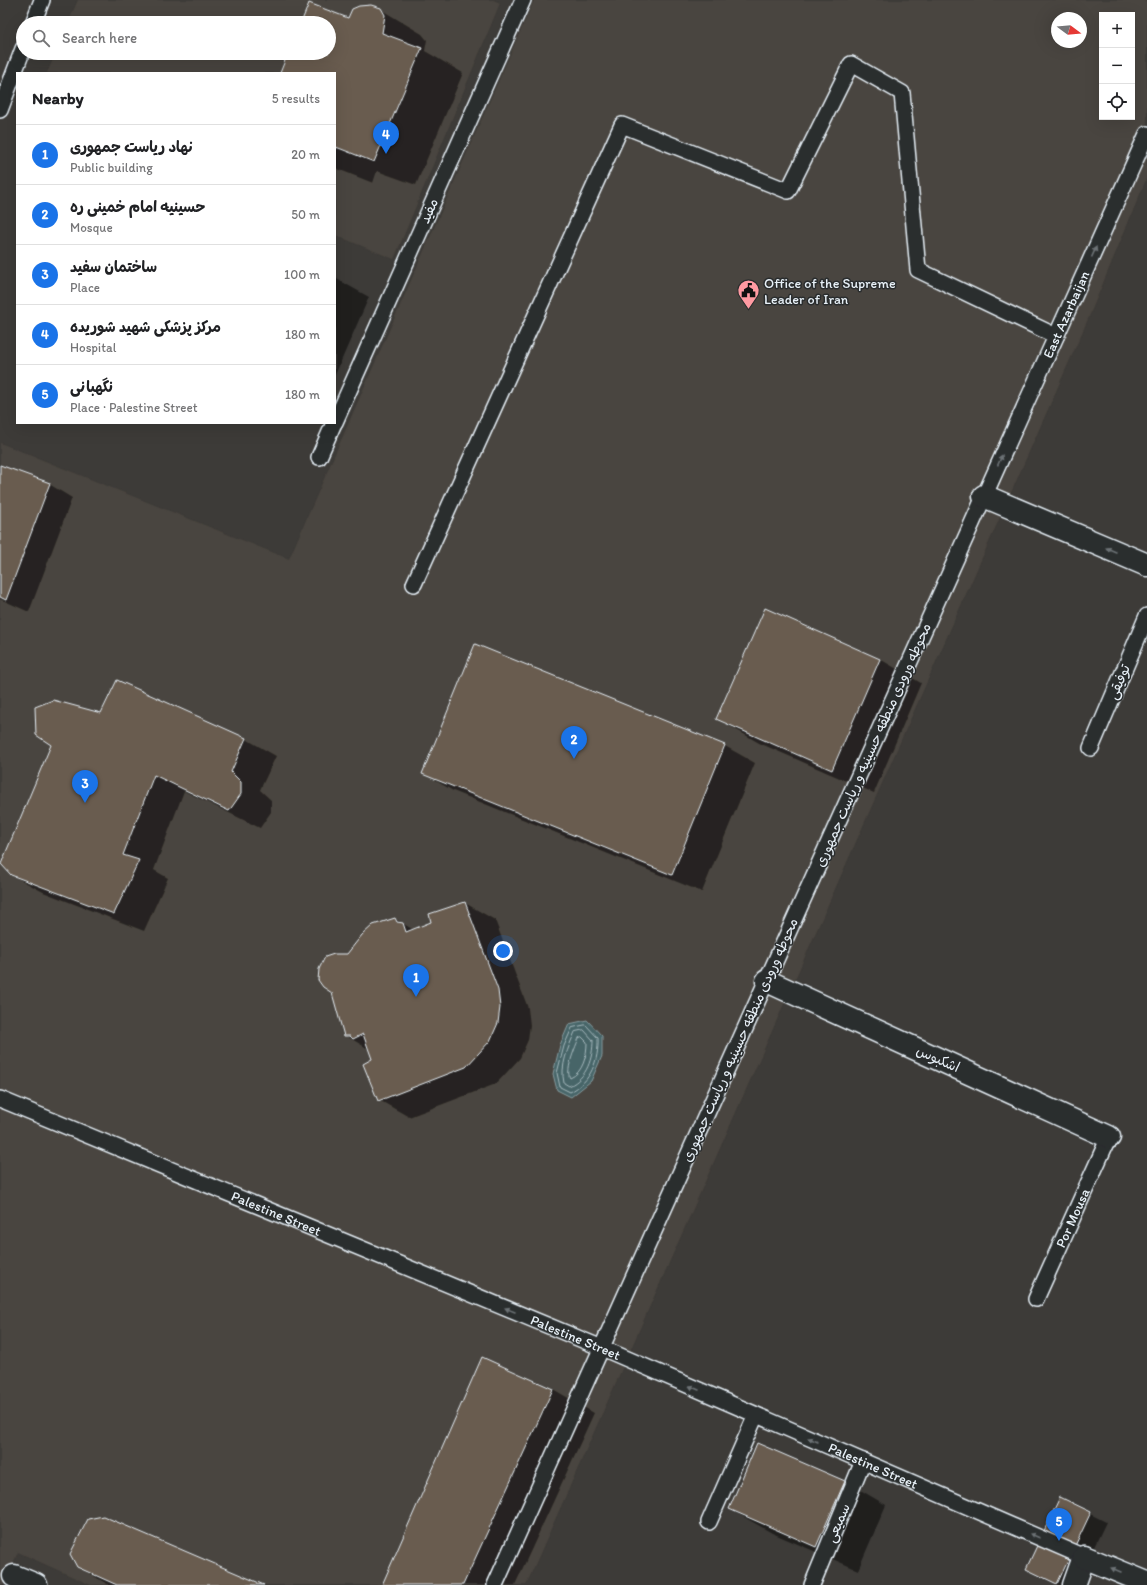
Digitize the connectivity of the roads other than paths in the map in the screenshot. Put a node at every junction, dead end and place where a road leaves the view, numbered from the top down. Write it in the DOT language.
graph roads {
  1 [pos="42,0"];
  2 [pos="523,0"];
  3 [pos="36,16"];
  4 [pos="19,60"];
  5 [pos="0,110"];
  6 [pos="1147,134"];
  7 [pos="1056,336"];
  8 [pos="336,420"];
  9 [pos="334,424"];
  10 [pos="319,457"];
  11 [pos="984,496"];
  12 [pos="1147,565"];
  13 [pos="414,584"];
  14 [pos="1147,616"];
  15 [pos="1091,748"];
  16 [pos="767,981"];
  17 [pos="0,1099"];
  18 [pos="1109,1137"];
  19 [pos="1036,1299"];
  20 [pos="602,1348"];
  21 [pos="756,1415"];
  22 [pos="864,1461"];
  23 [pos="709,1522"];
  24 [pos="1084,1557"];
  25 [pos="14,1576"];
  26 [pos="1147,1583"];
  27 [pos="36,1585"];
  28 [pos="496,1585"];
  29 [pos="812,1585"];
  30 [pos="1074,1585"];
  1 -- 3 [label="lane"];
  2 -- 8 [label="lane, مفید"];
  4 -- 5 [label="lane"];
  7 -- 6 [label="lane, East Azarbaijan, one-way"];
  11 -- 7 [label="lane, East Azarbaijan, one-way"];
  7 -- 13 [label="lane"];
  9 -- 10 [label="lane, مفید"];
  12 -- 11 [label="street, one-way"];
  11 -- 16 [label="lane, محوطه ورودی منطقه حسینیه و ریاست جمهوری"];
  14 -- 15 [label="lane, توفیقی"];
  16 -- 18 [label="street, اشکبوس"];
  16 -- 20 [label="lane, محوطه ورودی منطقه حسینیه و ریاست جمهوری"];
  20 -- 17 [label="lane, Palestine Street, one-way"];
  18 -- 19 [label="lane, Por Mousa"];
  21 -- 20 [label="lane, Palestine Street, one-way"];
  20 -- 28 [label="lane, محوطه ورودی منطقه حسینیه و ریاست جمهوری"];
  22 -- 21 [label="lane, Palestine Street, one-way"];
  21 -- 23 [label="lane"];
  24 -- 22 [label="lane, Palestine Street, one-way"];
  22 -- 29 [label="lane, سمیعی"];
  26 -- 24 [label="street, Palestine Street, one-way"];
  24 -- 30 [label="street"];
  25 -- 27 [label="street"];
}
